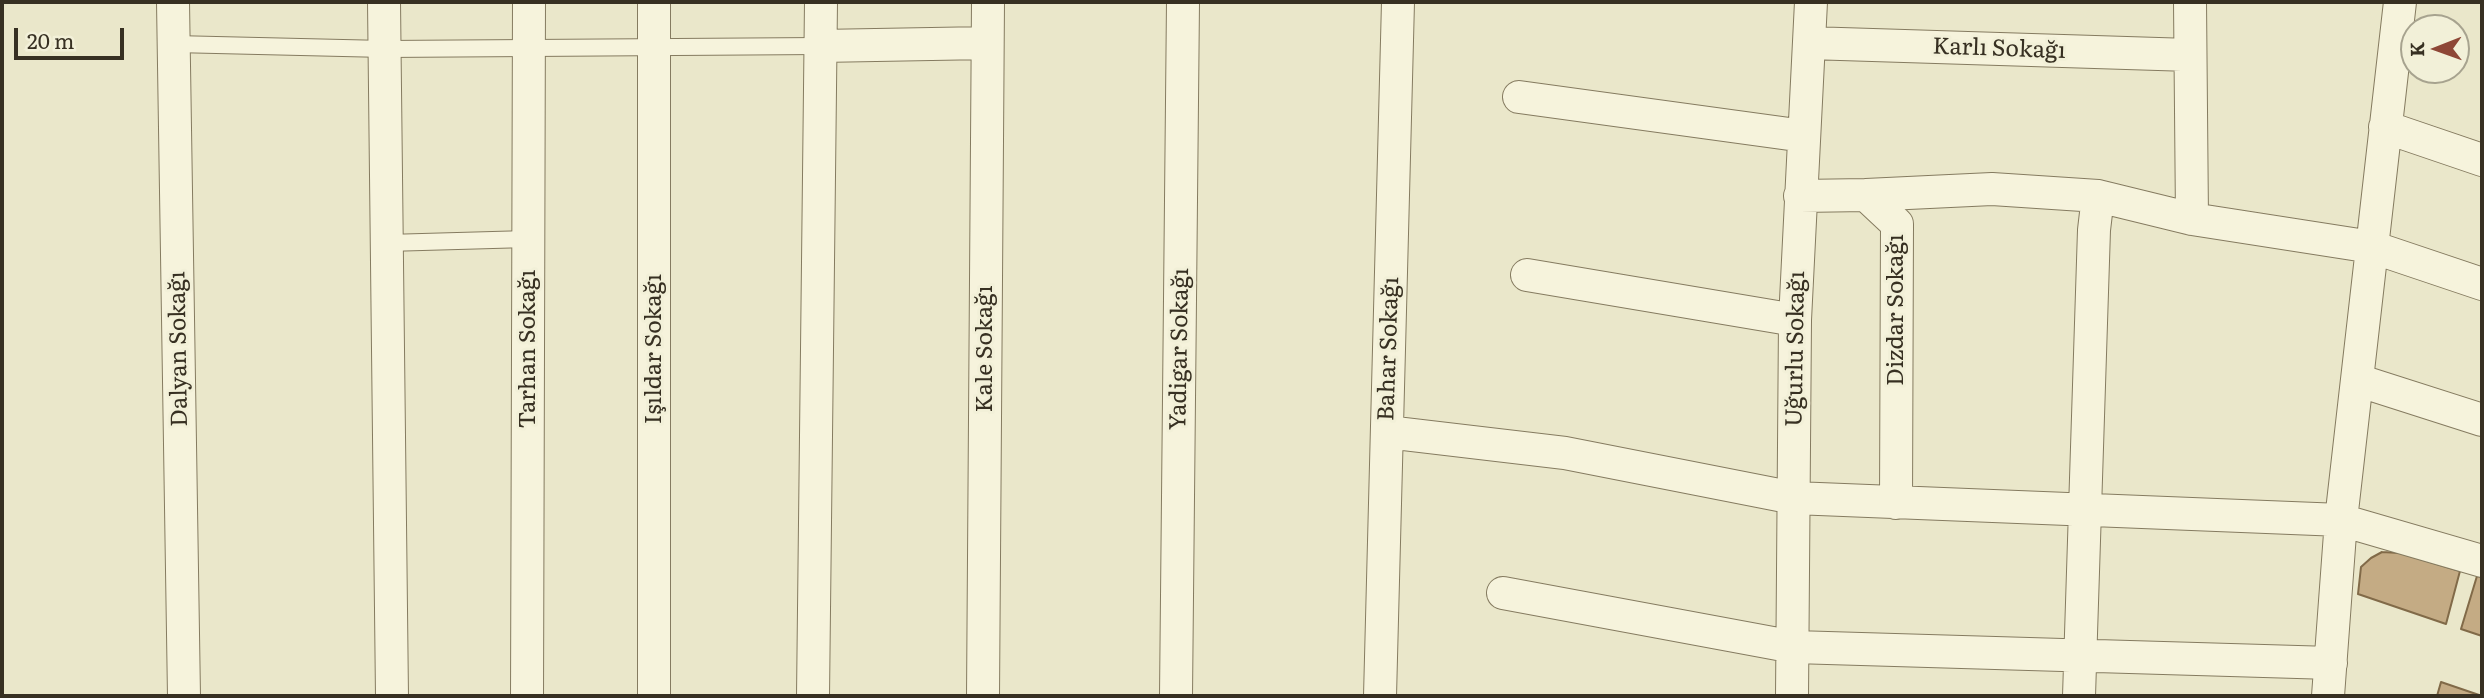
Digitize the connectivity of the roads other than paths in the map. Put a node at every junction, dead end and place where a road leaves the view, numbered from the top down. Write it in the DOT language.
graph roads {
  1 [pos="173,2"];
  2 [pos="384,2"];
  3 [pos="529,2"];
  4 [pos="654,2"];
  5 [pos="821,2"];
  6 [pos="988,2"];
  7 [pos="1184,2"];
  8 [pos="1398,2"];
  9 [pos="1811,2"];
  10 [pos="2190,2"];
  11 [pos="2400,2"];
  12 [pos="987,43"];
  13 [pos="1809,43"];
  14 [pos="174,44"];
  15 [pos="820,46"];
  16 [pos="529,47"];
  17 [pos="654,48"];
  18 [pos="385,49"];
  19 [pos="2190,55"];
  20 [pos="1519,97"];
  21 [pos="2385,127"];
  22 [pos="1804,136"];
  23 [pos="2482,160"];
  24 [pos="1866,195"];
  25 [pos="1800,196"];
  26 [pos="2098,196"];
  27 [pos="2192,219"];
  28 [pos="528,239"];
  29 [pos="387,243"];
  30 [pos="2372,247"];
  31 [pos="1527,275"];
  32 [pos="2482,284"];
  33 [pos="1795,320"];
  34 [pos="2357,380"];
  35 [pos="2482,420"];
  36 [pos="1387,432"];
  37 [pos="1794,498"];
  38 [pos="1896,503"];
  39 [pos="2083,510"];
  40 [pos="2341,520"];
  41 [pos="2482,561"];
  42 [pos="1503,593"];
  43 [pos="1794,647"];
  44 [pos="2081,656"];
  45 [pos="2331,663"];
  46 [pos="184,696"];
  47 [pos="392,696"];
  48 [pos="527,696"];
  49 [pos="654,696"];
  50 [pos="813,696"];
  51 [pos="983,696"];
  52 [pos="1176,696"];
  53 [pos="1380,696"];
  54 [pos="1792,696"];
  55 [pos="2079,696"];
  56 [pos="2328,696"];
  1 -- 14 [label="street, Dalyan Sokağı"];
  2 -- 18 [label="street"];
  3 -- 16 [label="street, Tarhan Sokağı"];
  4 -- 17 [label="street, Işıldar Sokağı"];
  5 -- 15 [label="street"];
  6 -- 12 [label="street, Kale Sokağı"];
  7 -- 52 [label="street, Yadigar Sokağı"];
  8 -- 36 [label="street, Bahar Sokağı"];
  9 -- 13 [label="street, Uğurlu Sokağı"];
  10 -- 19 [label="street"];
  11 -- 21 [label="street"];
  12 -- 15 [label="street"];
  12 -- 51 [label="street, Kale Sokağı"];
  13 -- 19 [label="street, Karlı Sokağı"];
  13 -- 22 [label="street, Uğurlu Sokağı"];
  14 -- 18 [label="lane"];
  14 -- 46 [label="street, Dalyan Sokağı"];
  15 -- 17 [label="lane"];
  15 -- 50 [label="street"];
  16 -- 17 [label="lane"];
  16 -- 18 [label="lane"];
  16 -- 28 [label="street, Tarhan Sokağı"];
  17 -- 49 [label="street, Işıldar Sokağı"];
  18 -- 29 [label="street"];
  19 -- 27 [label="street"];
  20 -- 22 [label="street"];
  21 -- 23 [label="street"];
  21 -- 30 [label="street"];
  22 -- 25 [label="street, Uğurlu Sokağı"];
  24 -- 25 [label="street"];
  24 -- 26 [label="street"];
  24 -- 38 [label="street, Dizdar Sokağı"];
  25 -- 33 [label="street, Uğurlu Sokağı"];
  26 -- 27 [label="street"];
  26 -- 39 [label="street"];
  27 -- 30 [label="street"];
  28 -- 29 [label="lane"];
  28 -- 48 [label="street, Tarhan Sokağı"];
  29 -- 47 [label="street"];
  30 -- 32 [label="street"];
  30 -- 34 [label="street"];
  31 -- 33 [label="street"];
  33 -- 37 [label="street, Uğurlu Sokağı"];
  34 -- 35 [label="street"];
  34 -- 40 [label="street"];
  36 -- 37 [label="street"];
  36 -- 53 [label="street, Bahar Sokağı"];
  37 -- 38 [label="street"];
  37 -- 43 [label="street, Uğurlu Sokağı"];
  38 -- 39 [label="street"];
  39 -- 40 [label="street"];
  39 -- 44 [label="street"];
  40 -- 41 [label="street"];
  40 -- 45 [label="street"];
  42 -- 43 [label="street"];
  43 -- 44 [label="street"];
  43 -- 54 [label="street, Uğurlu Sokağı"];
  44 -- 45 [label="street"];
  44 -- 55 [label="street"];
  45 -- 56 [label="street"];
}
